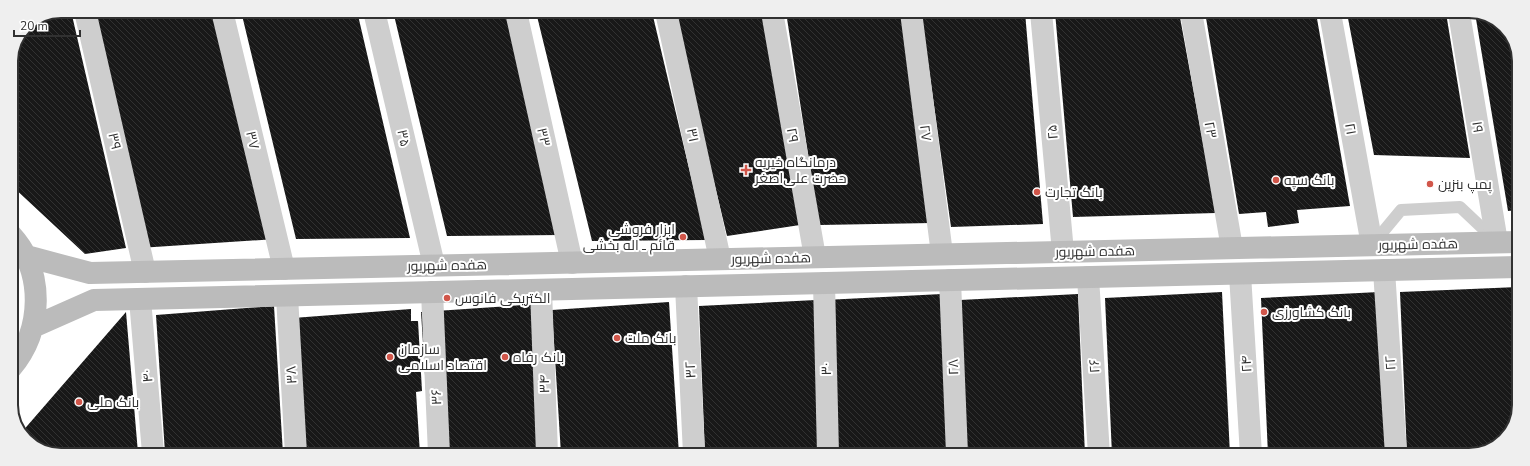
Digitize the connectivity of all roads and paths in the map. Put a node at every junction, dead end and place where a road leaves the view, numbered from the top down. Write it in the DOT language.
graph roads {
  1 [pos="87,18"];
  2 [pos="224,18"];
  3 [pos="376,18"];
  4 [pos="517,18"];
  5 [pos="667,18"];
  6 [pos="773,18"];
  7 [pos="912,18"];
  8 [pos="1042,18"];
  9 [pos="1192,18"];
  10 [pos="1331,18"];
  11 [pos="1460,18"];
  12 [pos="1496,242"];
  13 [pos="1512,242"];
  14 [pos="18,245"];
  15 [pos="1372,245"];
  16 [pos="1232,248"];
  17 [pos="1063,252"];
  18 [pos="942,254"];
  19 [pos="26,256"];
  20 [pos="815,257"];
  21 [pos="720,259"];
  22 [pos="572,262"];
  23 [pos="434,265"];
  24 [pos="1512,267"];
  25 [pos="284,268"];
  26 [pos="1384,270"];
  27 [pos="145,272"];
  28 [pos="1240,274"];
  29 [pos="1088,277"];
  30 [pos="950,280"];
  31 [pos="824,283"];
  32 [pos="686,286"];
  33 [pos="541,290"];
  34 [pos="432,292"];
  35 [pos="287,296"];
  36 [pos="140,299"];
  37 [pos="33,327"];
  38 [pos="18,359"];
  39 [pos="153,448"];
  40 [pos="296,448"];
  41 [pos="439,448"];
  42 [pos="547,448"];
  43 [pos="694,448"];
  44 [pos="828,448"];
  45 [pos="957,448"];
  46 [pos="1099,448"];
  47 [pos="1251,448"];
  48 [pos="1396,448"];
  1 -- 27 [label="street, ۳۹"];
  2 -- 25 [label="street, ۳۷"];
  3 -- 23 [label="street, ۳۵"];
  4 -- 22 [label="street, ۳۳"];
  5 -- 21 [label="street, ۳۱"];
  6 -- 20 [label="street, ۲۹"];
  7 -- 18 [label="street, ۲۷"];
  8 -- 17 [label="street, ۲۵"];
  9 -- 16 [label="street, ۲۳"];
  10 -- 15 [label="street, ۲۱"];
  11 -- 12 [label="street, ۱۹"];
  12 -- 13 [label="main road, هفده شهریور"];
  12 -- 15 [label="main road, هفده شهریور"];
  12 -- 15 [label="lane"];
  14 -- 19 [label="main road"];
  15 -- 16 [label="main road, هفده شهریور"];
  16 -- 17 [label="main road, هفده شهریور"];
  17 -- 18 [label="main road, هفده شهریور"];
  18 -- 20 [label="main road, هفده شهریور"];
  19 -- 27 [label="main road, هفده شهریور"];
  19 -- 37 [label="main road"];
  20 -- 21 [label="main road, هفده شهریور"];
  21 -- 22 [label="main road, هفده شهریور"];
  22 -- 23 [label="main road, هفده شهریور"];
  23 -- 25 [label="main road, هفده شهریور"];
  24 -- 26 [label="main road, هفده شهریور"];
  25 -- 27 [label="main road, هفده شهریور"];
  26 -- 28 [label="main road, هفده شهریور"];
  26 -- 48 [label="street, ۲۲"];
  28 -- 29 [label="main road, هفده شهریور"];
  28 -- 47 [label="street, ۲۴"];
  29 -- 30 [label="main road, هفده شهریور"];
  29 -- 46 [label="street, ۲۶"];
  30 -- 31 [label="main road, هفده شهریور"];
  30 -- 45 [label="street, ۲۸"];
  31 -- 32 [label="main road, هفده شهریور"];
  31 -- 44 [label="street, ۳۰"];
  32 -- 33 [label="main road, هفده شهریور"];
  32 -- 43 [label="street, ۳۲"];
  33 -- 34 [label="main road, هفده شهریور"];
  33 -- 42 [label="street, ۳۴"];
  34 -- 35 [label="main road, هفده شهریور"];
  34 -- 41 [label="street, ۳۶"];
  35 -- 36 [label="main road, هفده شهریور"];
  35 -- 40 [label="street, ۳۸"];
  36 -- 37 [label="main road, هفده شهریور"];
  36 -- 39 [label="street, ۴۰"];
  37 -- 38 [label="main road"];
}
